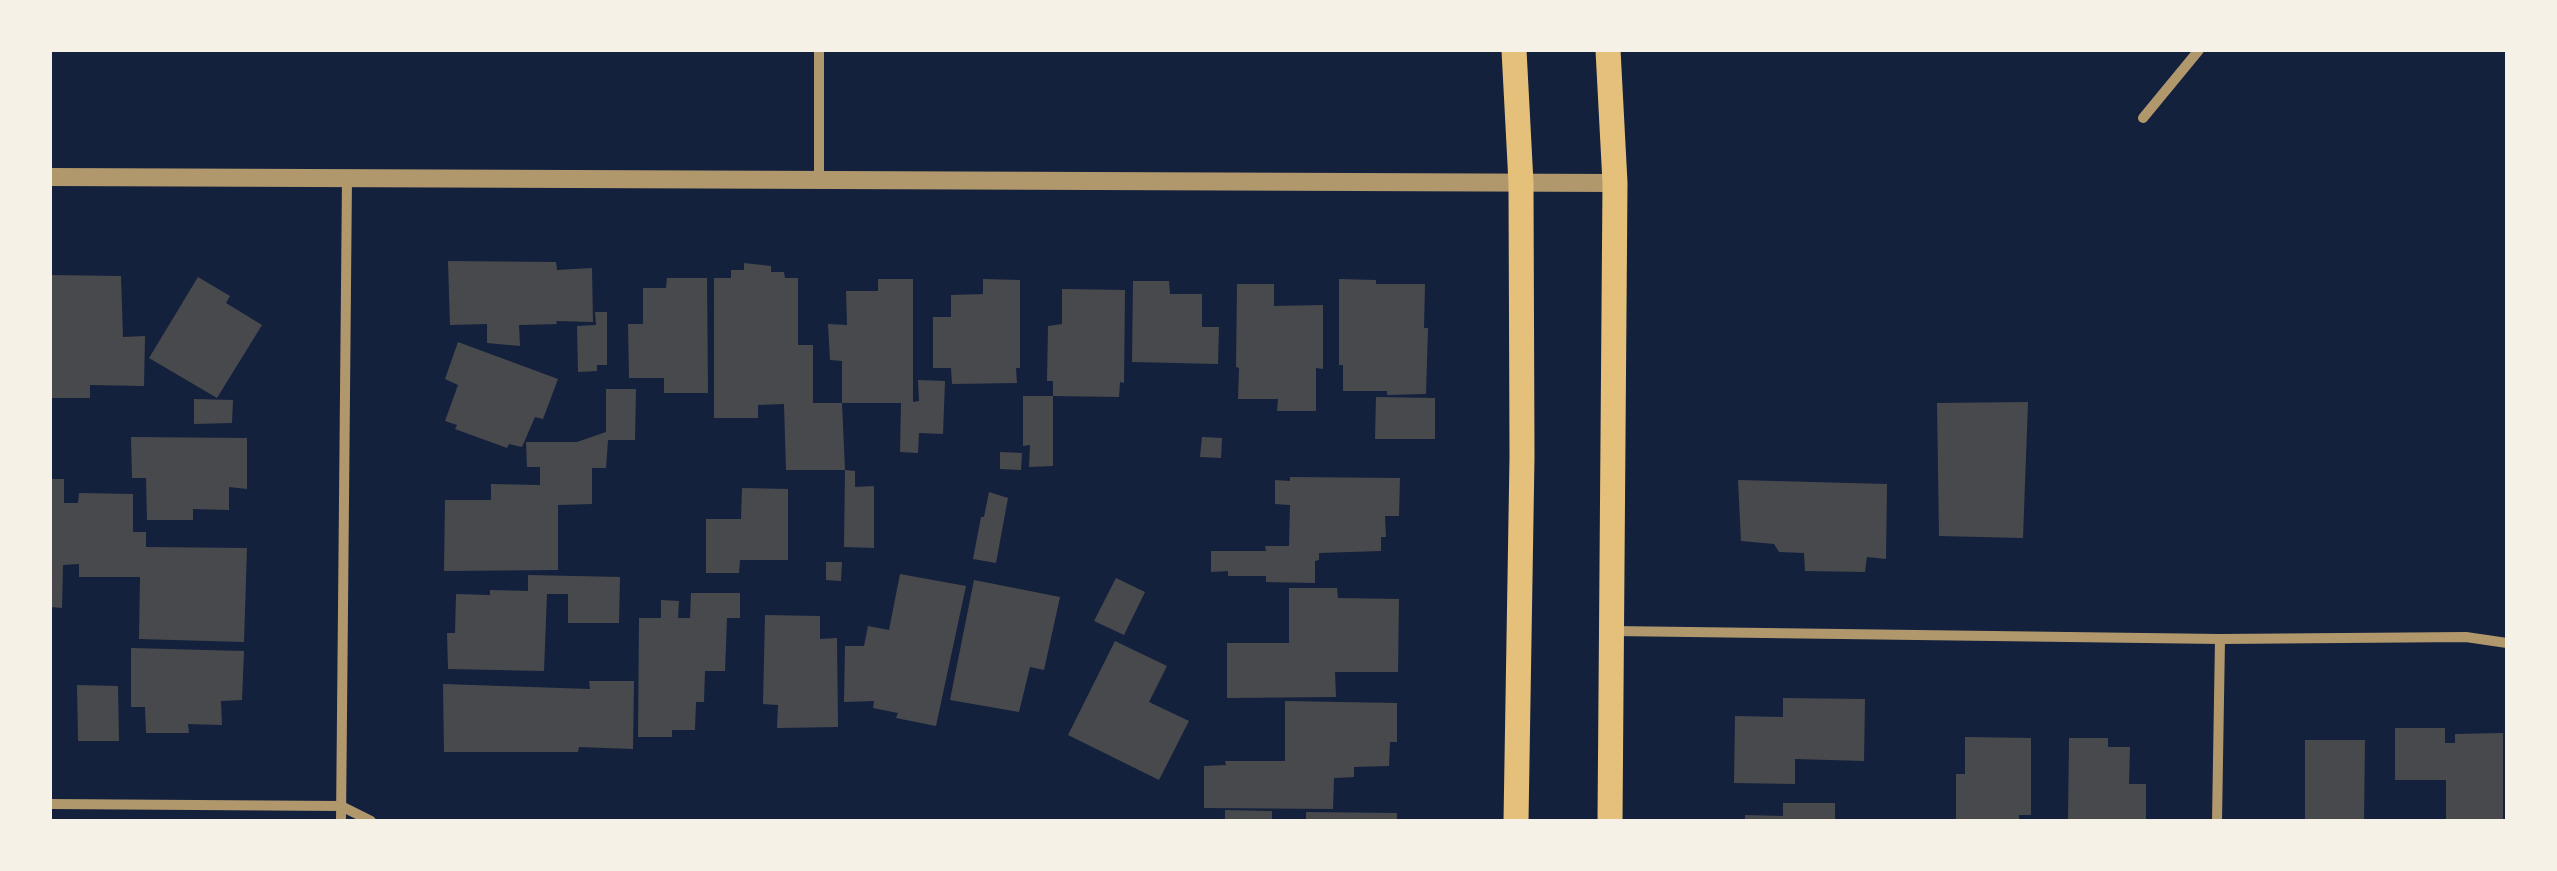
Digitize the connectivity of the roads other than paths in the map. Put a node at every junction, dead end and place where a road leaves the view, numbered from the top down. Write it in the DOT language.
graph roads {
  1 [pos="818,50"];
  2 [pos="1514,50"];
  3 [pos="1608,50"];
  4 [pos="2199,50"];
  5 [pos="2143,118"];
  6 [pos="50,177"];
  7 [pos="347,179"];
  8 [pos="819,180"];
  9 [pos="1521,182"];
  10 [pos="1616,183"];
  11 [pos="1612,631"];
  12 [pos="2220,639"];
  13 [pos="2507,643"];
  14 [pos="50,804"];
  15 [pos="341,806"];
  16 [pos="340,821"];
  17 [pos="372,821"];
  18 [pos="1516,821"];
  19 [pos="1610,821"];
  20 [pos="2217,821"];
  1 -- 8 [label="street"];
  2 -- 9 [label="main road"];
  3 -- 10 [label="main road"];
  4 -- 5 [label="street"];
  6 -- 7 [label="street"];
  7 -- 8 [label="street"];
  7 -- 15 [label="street"];
  8 -- 9 [label="street"];
  9 -- 10 [label="street"];
  9 -- 18 [label="main road"];
  10 -- 11 [label="main road"];
  11 -- 12 [label="street"];
  11 -- 19 [label="main road"];
  12 -- 13 [label="street"];
  12 -- 20 [label="street"];
  14 -- 15 [label="street"];
  15 -- 16 [label="street"];
  15 -- 17 [label="street"];
}
